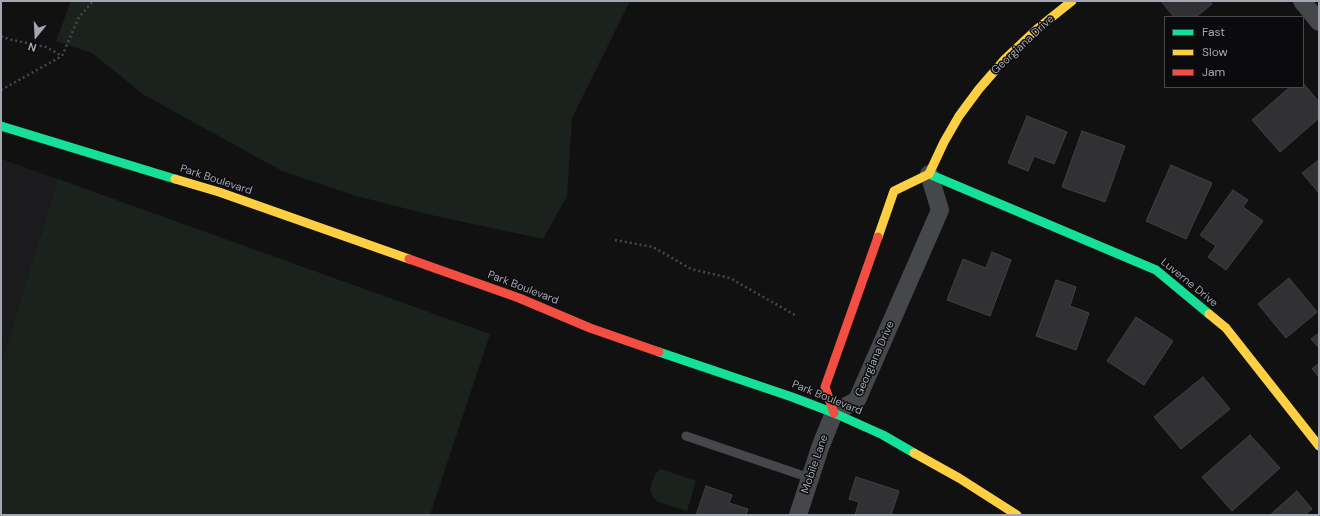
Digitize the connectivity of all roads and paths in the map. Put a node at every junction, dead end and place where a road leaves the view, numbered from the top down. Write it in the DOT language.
graph roads {
  1 [pos="93,1"];
  2 [pos="1072,1"];
  3 [pos="1302,1"];
  4 [pos="1319,22"];
  5 [pos="1,36"];
  6 [pos="62,56"];
  7 [pos="1,90"];
  8 [pos="1,127"];
  9 [pos="930,174"];
  10 [pos="615,240"];
  11 [pos="795,315"];
  12 [pos="834,413"];
  13 [pos="686,436"];
  14 [pos="1319,446"];
  15 [pos="810,478"];
  16 [pos="798,515"];
  17 [pos="1017,515"];
  1 -- 6 [label="path"];
  2 -- 9 [label="main road, Georgiana Drive"];
  3 -- 4 [label="street"];
  5 -- 6 [label="path"];
  6 -- 7 [label="path"];
  8 -- 12 [label="main road, Park Boulevard"];
  9 -- 12 [label="street, Georgiana Drive"];
  9 -- 12 [label="main road"];
  9 -- 14 [label="main road, Luverne Drive"];
  10 -- 11 [label="path"];
  12 -- 15 [label="street, Mobile Lane"];
  12 -- 17 [label="main road, Park Boulevard"];
  13 -- 15 [label="lane"];
  15 -- 16 [label="street, Mobile Lane"];
}
